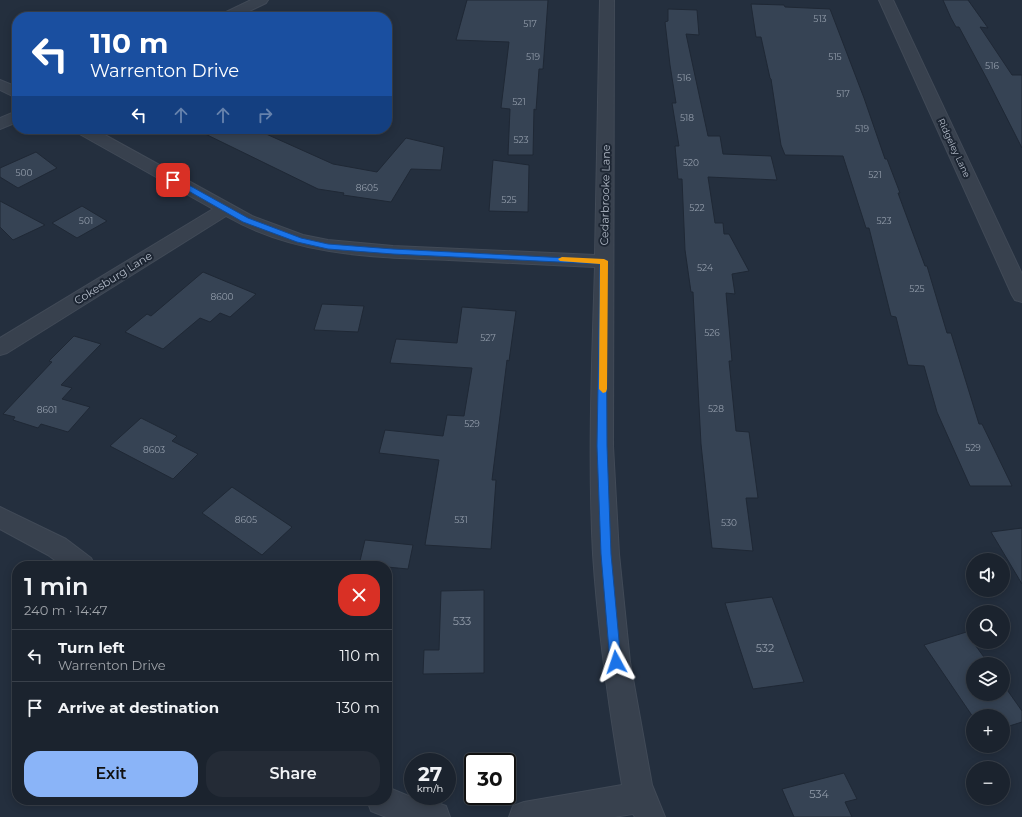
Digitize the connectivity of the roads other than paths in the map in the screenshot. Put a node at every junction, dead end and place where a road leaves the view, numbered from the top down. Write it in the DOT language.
graph roads {
  1 [pos="261,0"];
  2 [pos="607,0"];
  3 [pos="886,0"];
  4 [pos="236,12"];
  5 [pos="0,84"];
  6 [pos="12,90"];
  7 [pos="12,118"];
  8 [pos="0,124"];
  9 [pos="91,134"];
  10 [pos="225,209"];
  11 [pos="604,261"];
  12 [pos="1022,295"];
  13 [pos="0,348"];
  14 [pos="0,517"];
  15 [pos="75,561"];
  16 [pos="392,804"];
  17 [pos="646,807"];
  18 [pos="435,817"];
  19 [pos="524,817"];
  1 -- 4 [label="street"];
  2 -- 11 [label="street, Cedarbrooke Lane"];
  3 -- 12 [label="street, Ridgeley Lane"];
  5 -- 6 [label="street"];
  7 -- 8 [label="street"];
  9 -- 10 [label="street"];
  10 -- 11 [label="street"];
  10 -- 13 [label="street, Cokesburg Lane"];
  11 -- 17 [label="street, Cedarbrooke Lane"];
  14 -- 15 [label="street"];
  16 -- 18 [label="street"];
  17 -- 19 [label="street"];
}
